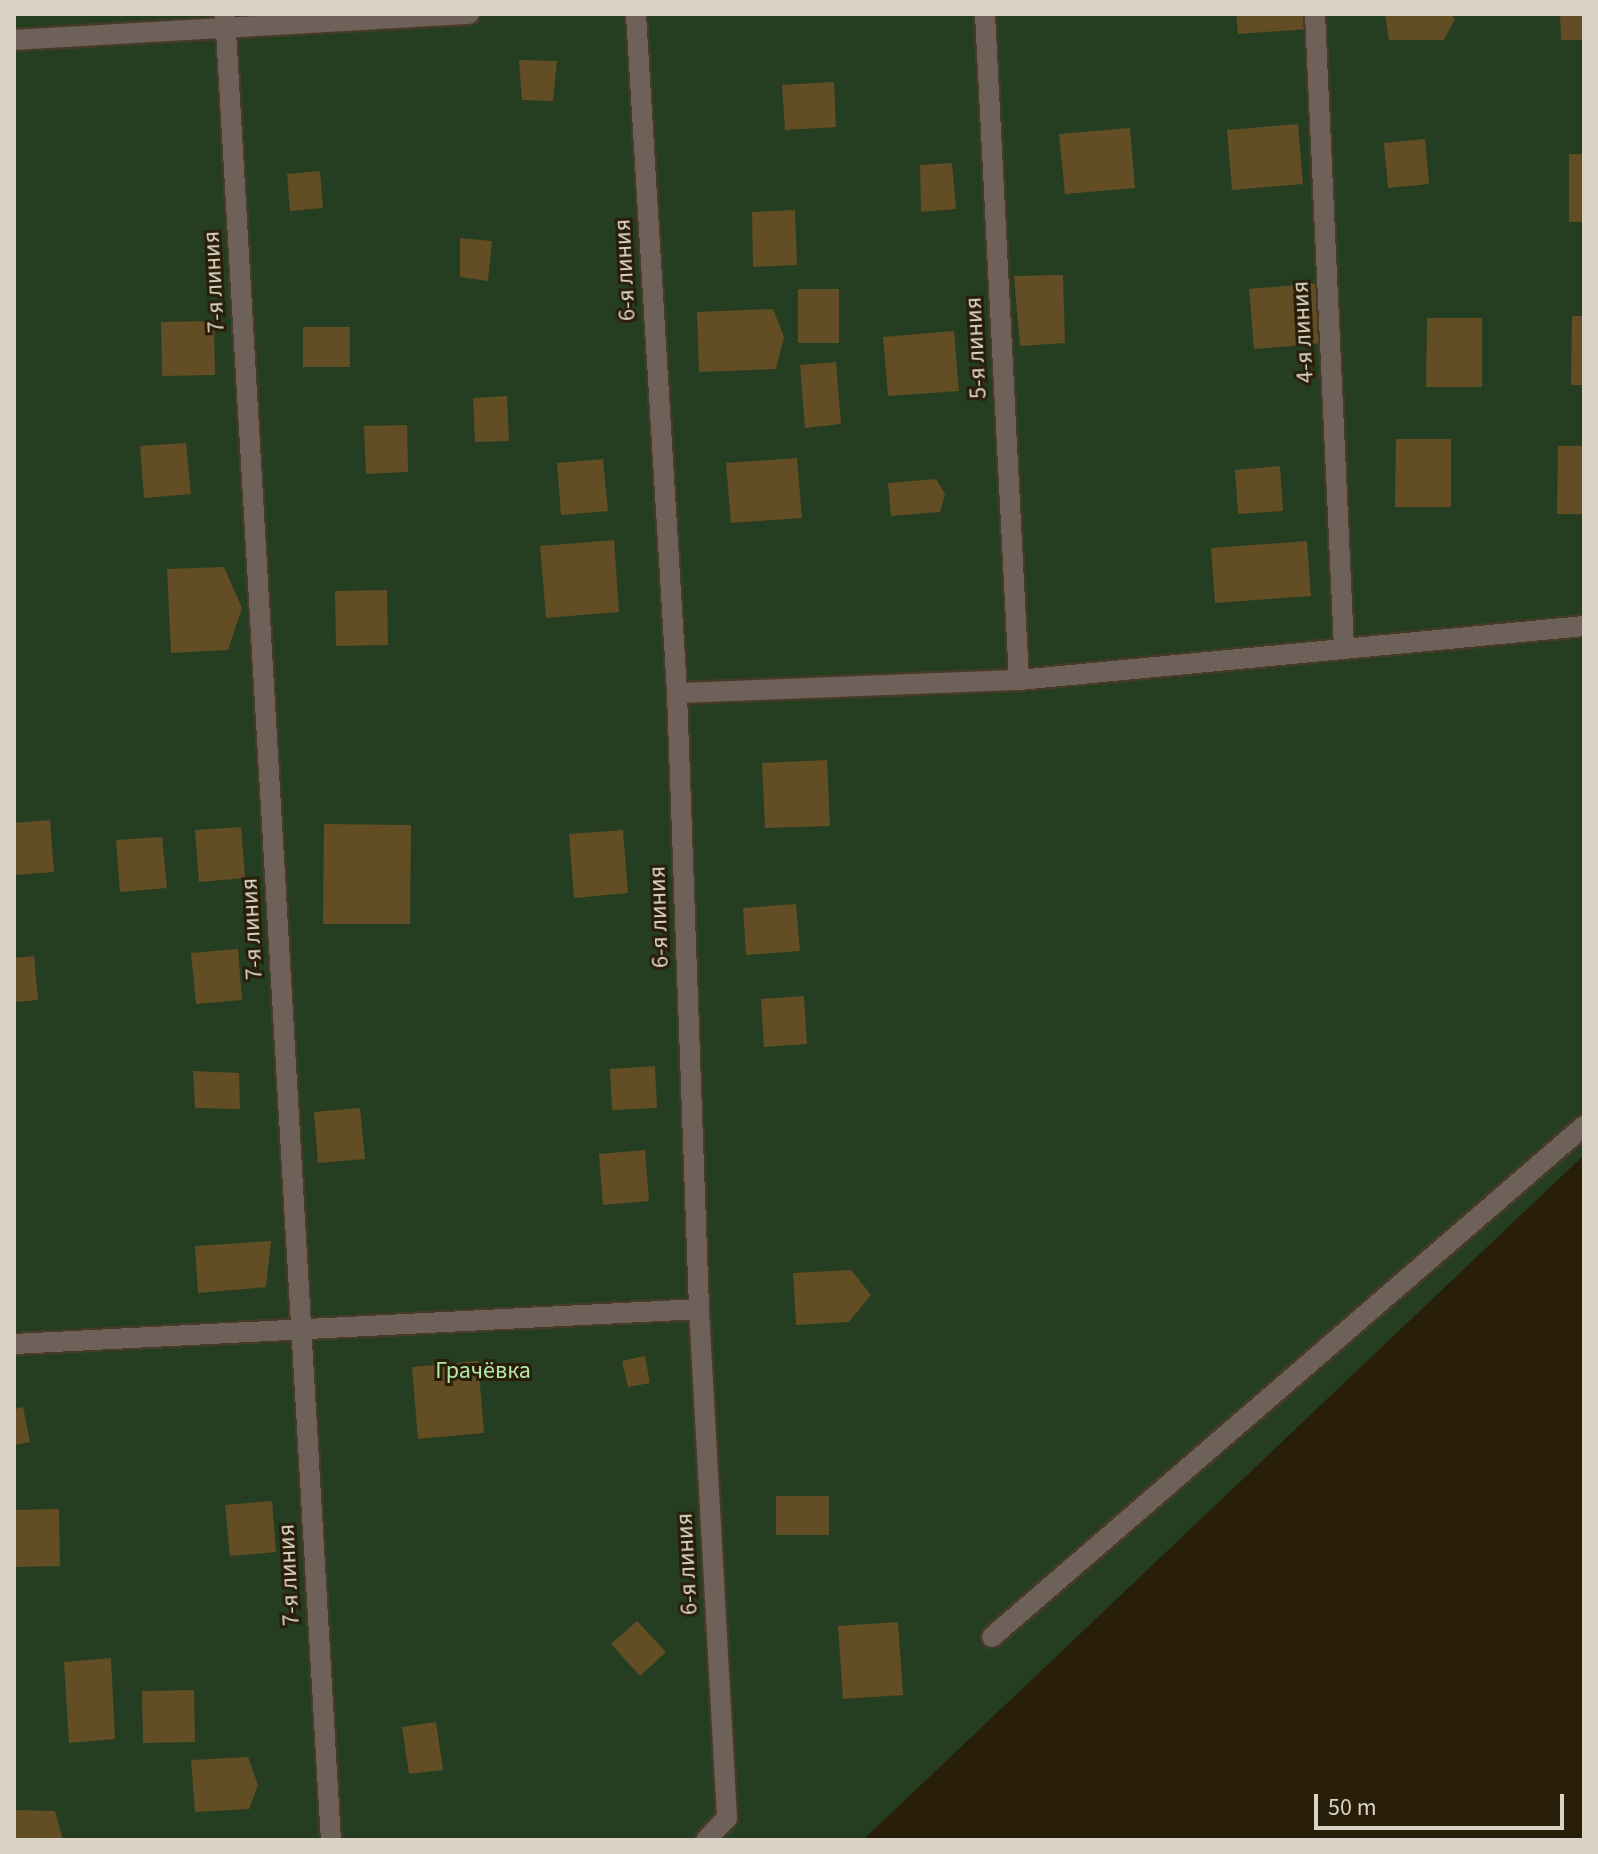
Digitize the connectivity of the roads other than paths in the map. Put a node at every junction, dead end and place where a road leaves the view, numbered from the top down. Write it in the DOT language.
graph roads {
  1 [pos="469,14"];
  2 [pos="636,14"];
  3 [pos="985,14"];
  4 [pos="1315,14"];
  5 [pos="225,23"];
  6 [pos="14,40"];
  7 [pos="1584,626"];
  8 [pos="1344,647"];
  9 [pos="1019,680"];
  10 [pos="677,693"];
  11 [pos="1584,1126"];
  12 [pos="699,1309"];
  13 [pos="301,1327"];
  14 [pos="14,1344"];
  15 [pos="992,1637"];
  16 [pos="331,1840"];
  17 [pos="706,1840"];
  1 -- 5 [label="street"];
  2 -- 10 [label="street, 6-я линия"];
  3 -- 9 [label="street, 5-я линия"];
  4 -- 8 [label="street, 4-я линия"];
  5 -- 6 [label="street"];
  5 -- 13 [label="street, 7-я линия"];
  7 -- 8 [label="street"];
  8 -- 9 [label="street"];
  9 -- 10 [label="street"];
  10 -- 12 [label="street, 6-я линия"];
  11 -- 15 [label="street"];
  12 -- 13 [label="street"];
  12 -- 17 [label="street, 6-я линия"];
  13 -- 14 [label="street"];
  13 -- 16 [label="street, 7-я линия"];
}
